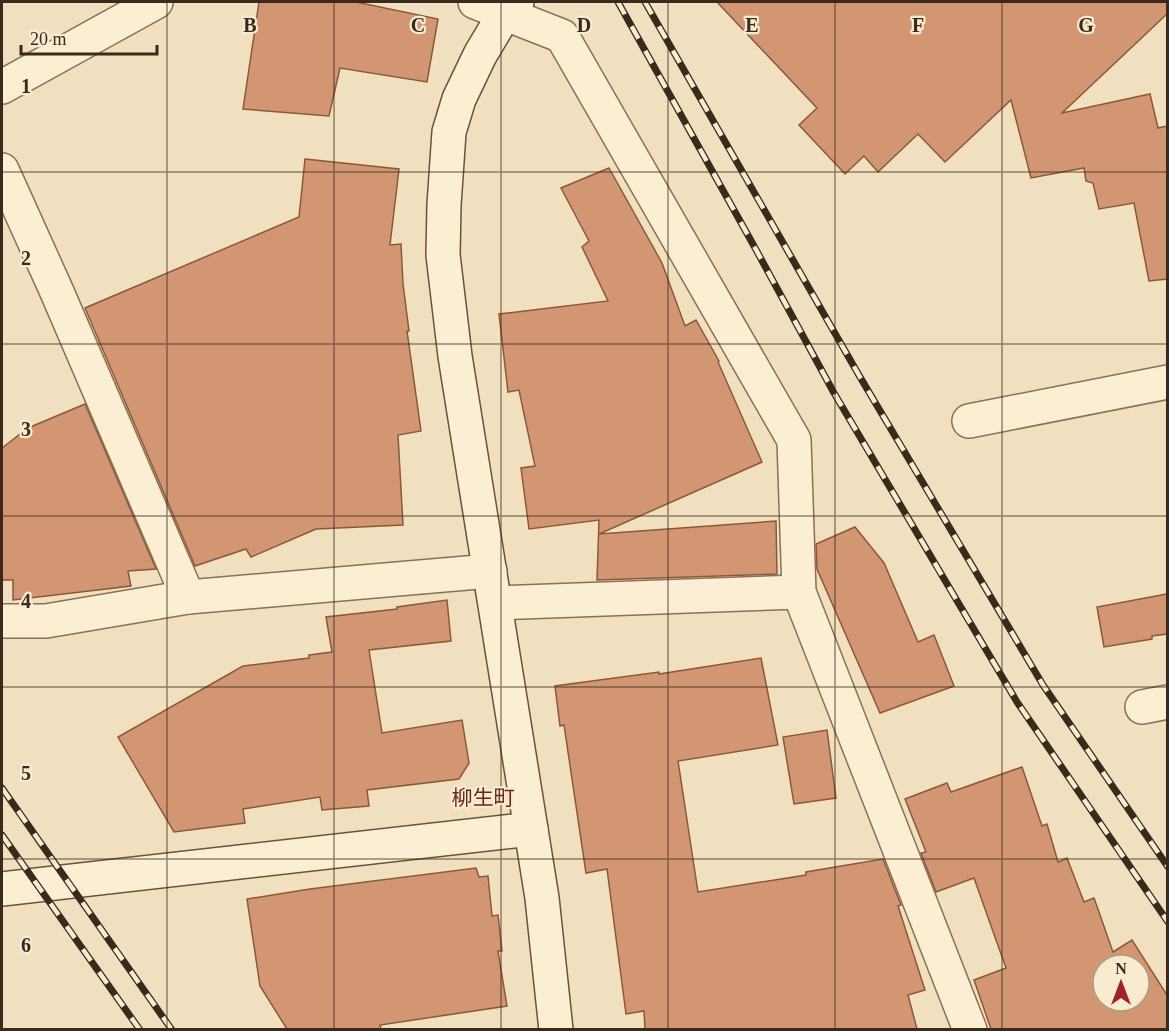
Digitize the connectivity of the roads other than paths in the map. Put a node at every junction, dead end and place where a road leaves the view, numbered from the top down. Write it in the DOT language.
graph roads {
  1 [pos="156,2"];
  2 [pos="499,5"];
  3 [pos="2,87"];
  4 [pos="2,170"];
  5 [pos="1167,382"];
  6 [pos="969,421"];
  7 [pos="490,571"];
  8 [pos="799,592"];
  9 [pos="188,597"];
  10 [pos="495,603"];
  11 [pos="2,621"];
  12 [pos="531,829"];
  13 [pos="2,889"];
  14 [pos="556,1029"];
  15 [pos="969,1029"];
  1 -- 3 [label="street"];
  2 -- 7 [label="street"];
  2 -- 8 [label="street"];
  4 -- 9 [label="street"];
  5 -- 6 [label="street"];
  7 -- 9 [label="street"];
  7 -- 10 [label="street"];
  8 -- 10 [label="street"];
  8 -- 15 [label="street"];
  9 -- 11 [label="street"];
  10 -- 12 [label="street"];
  12 -- 13 [label="street"];
  12 -- 14 [label="street"];
}
